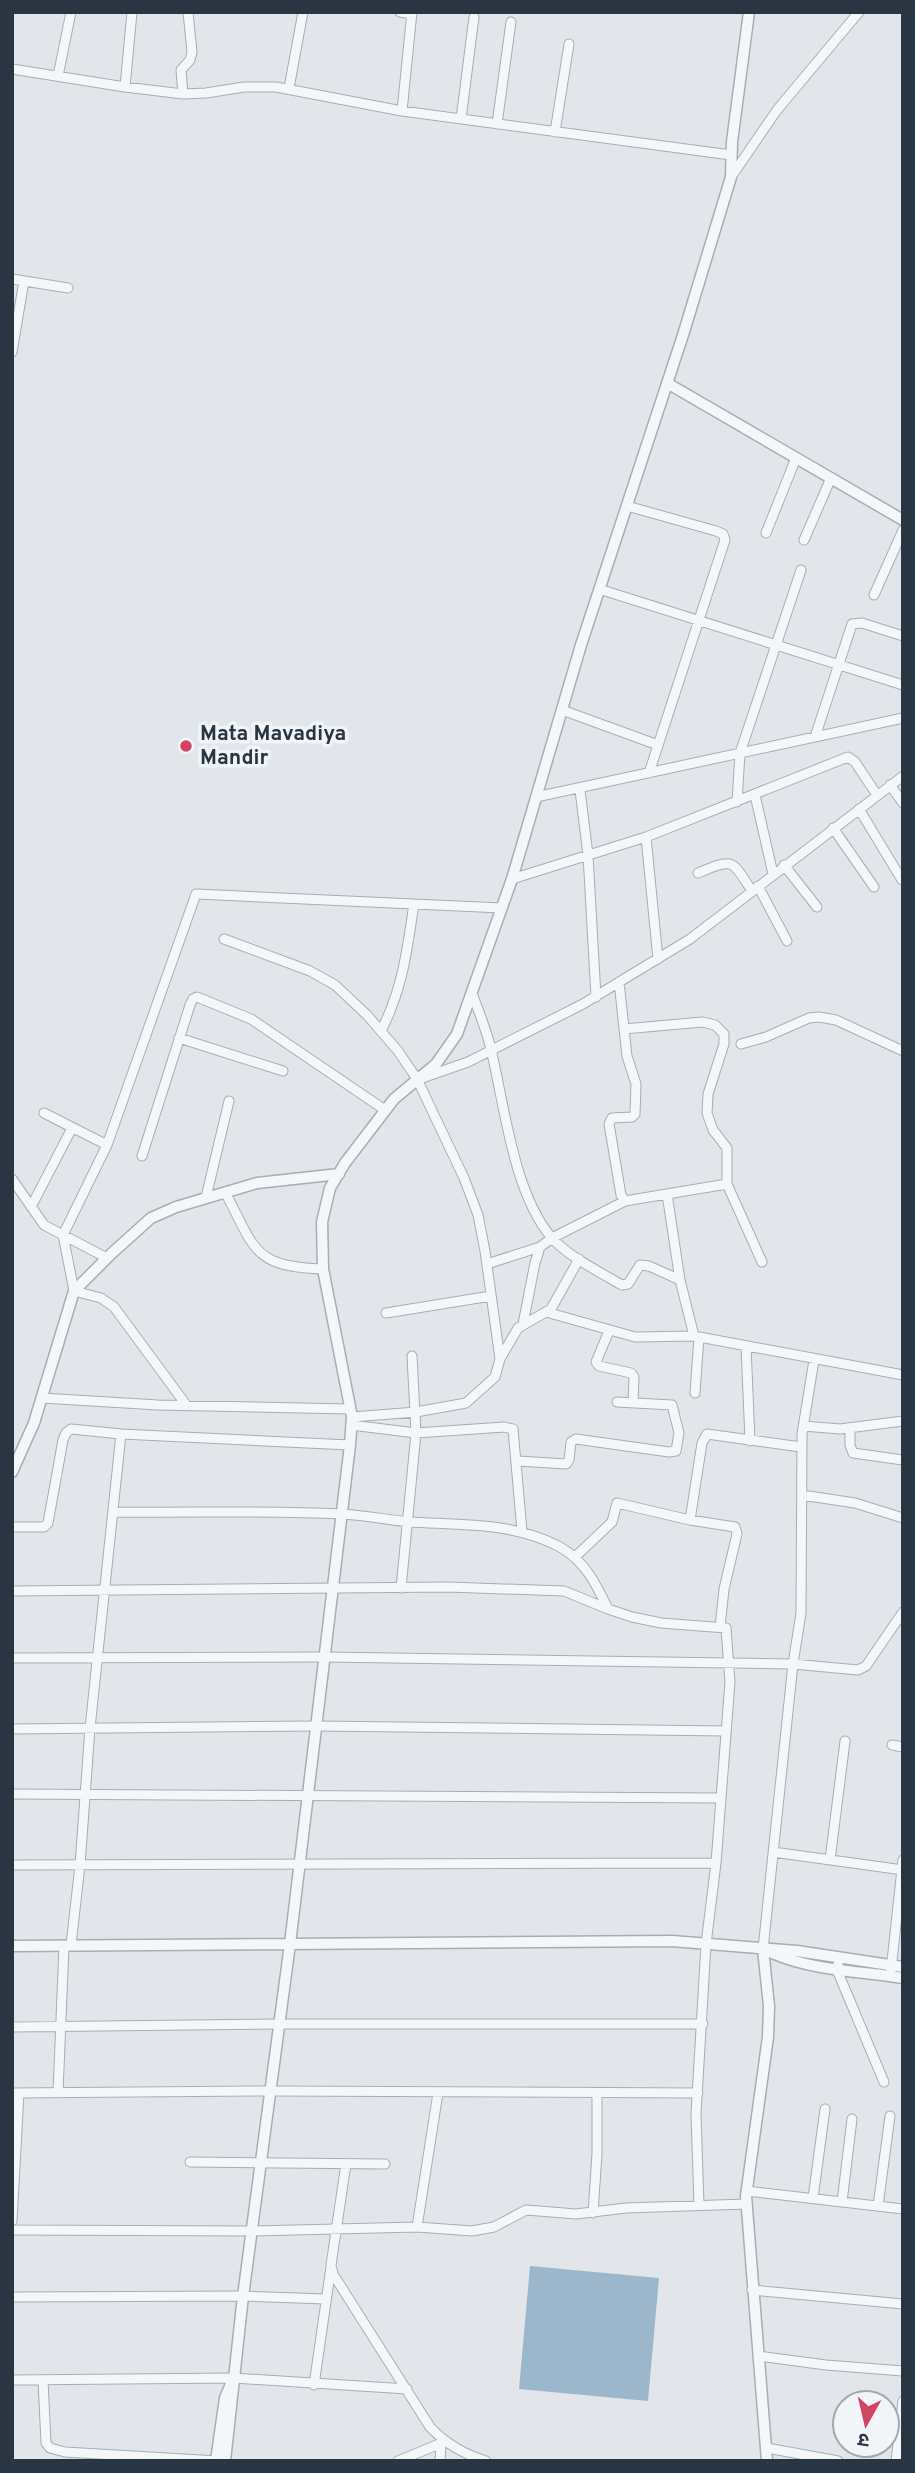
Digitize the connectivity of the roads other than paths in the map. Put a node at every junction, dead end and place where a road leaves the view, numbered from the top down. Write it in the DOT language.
graph roads {
  1 [pos="71,12"];
  2 [pos="132,12"];
  3 [pos="188,12"];
  4 [pos="303,12"];
  5 [pos="400,12"];
  6 [pos="749,12"];
  7 [pos="859,12"];
  8 [pos="412,13"];
  9 [pos="474,17"];
  10 [pos="511,22"];
  11 [pos="569,44"];
  12 [pos="12,69"];
  13 [pos="58,76"];
  14 [pos="125,87"];
  15 [pos="289,88"];
  16 [pos="183,94"];
  17 [pos="402,111"];
  18 [pos="461,119"];
  19 [pos="496,124"];
  20 [pos="555,132"];
  21 [pos="731,155"];
  22 [pos="731,177"];
  23 [pos="12,279"];
  24 [pos="24,281"];
  25 [pos="68,288"];
  26 [pos="12,352"];
  27 [pos="667,383"];
  28 [pos="796,458"];
  29 [pos="831,478"];
  30 [pos="627,506"];
  31 [pos="903,520"];
  32 [pos="903,530"];
  33 [pos="766,533"];
  34 [pos="804,540"];
  35 [pos="801,570"];
  36 [pos="599,589"];
  37 [pos="874,595"];
  38 [pos="699,620"];
  39 [pos="903,636"];
  40 [pos="776,645"];
  41 [pos="839,665"];
  42 [pos="903,685"];
  43 [pos="562,709"];
  44 [pos="903,718"];
  45 [pos="815,737"];
  46 [pos="658,745"];
  47 [pos="740,753"];
  48 [pos="649,773"];
  49 [pos="903,776"];
  50 [pos="890,785"];
  51 [pos="580,790"];
  52 [pos="755,795"];
  53 [pos="877,795"];
  54 [pos="536,797"];
  55 [pos="737,802"];
  56 [pos="903,803"];
  57 [pos="859,809"];
  58 [pos="833,828"];
  59 [pos="646,837"];
  60 [pos="588,855"];
  61 [pos="784,865"];
  62 [pos="698,873"];
  63 [pos="773,874"];
  64 [pos="512,879"];
  65 [pos="902,880"];
  66 [pos="874,887"];
  67 [pos="755,888"];
  68 [pos="414,904"];
  69 [pos="817,907"];
  70 [pos="502,908"];
  71 [pos="224,939"];
  72 [pos="787,941"];
  73 [pos="657,959"];
  74 [pos="619,982"];
  75 [pos="472,993"];
  76 [pos="596,997"];
  77 [pos="624,1029"];
  78 [pos="381,1031"];
  79 [pos="179,1038"];
  80 [pos="741,1044"];
  81 [pos="492,1050"];
  82 [pos="903,1051"];
  83 [pos="283,1071"];
  84 [pos="417,1079"];
  85 [pos="229,1101"];
  86 [pos="385,1110"];
  87 [pos="44,1113"];
  88 [pos="72,1128"];
  89 [pos="107,1146"];
  90 [pos="142,1156"];
  91 [pos="338,1174"];
  92 [pos="12,1179"];
  93 [pos="727,1184"];
  94 [pos="225,1192"];
  95 [pos="667,1194"];
  96 [pos="206,1197"];
  97 [pos="625,1201"];
  98 [pos="31,1207"];
  99 [pos="63,1235"];
  100 [pos="552,1238"];
  101 [pos="540,1247"];
  102 [pos="107,1258"];
  103 [pos="579,1259"];
  104 [pos="762,1262"];
  105 [pos="487,1265"];
  106 [pos="323,1269"];
  107 [pos="680,1280"];
  108 [pos="74,1291"];
  109 [pos="491,1296"];
  110 [pos="546,1312"];
  111 [pos="386,1314"];
  112 [pos="523,1324"];
  113 [pos="608,1331"];
  114 [pos="697,1337"];
  115 [pos="746,1346"];
  116 [pos="412,1356"];
  117 [pos="500,1359"];
  118 [pos="814,1360"];
  119 [pos="903,1375"];
  120 [pos="695,1393"];
  121 [pos="42,1398"];
  122 [pos="617,1402"];
  123 [pos="633,1402"];
  124 [pos="187,1406"];
  125 [pos="416,1412"];
  126 [pos="351,1417"];
  127 [pos="903,1421"];
  128 [pos="803,1426"];
  129 [pos="850,1428"];
  130 [pos="416,1433"];
  131 [pos="121,1434"];
  132 [pos="750,1441"];
  133 [pos="350,1445"];
  134 [pos="802,1447"];
  135 [pos="903,1460"];
  136 [pos="517,1461"];
  137 [pos="12,1472"];
  138 [pos="802,1495"];
  139 [pos="113,1512"];
  140 [pos="342,1514"];
  141 [pos="903,1518"];
  142 [pos="690,1520"];
  143 [pos="406,1522"];
  144 [pos="12,1527"];
  145 [pos="522,1531"];
  146 [pos="575,1557"];
  147 [pos="401,1588"];
  148 [pos="105,1590"];
  149 [pos="333,1590"];
  150 [pos="12,1591"];
  151 [pos="608,1609"];
  152 [pos="903,1612"];
  153 [pos="720,1627"];
  154 [pos="324,1657"];
  155 [pos="12,1658"];
  156 [pos="98,1658"];
  157 [pos="729,1662"];
  158 [pos="793,1664"];
  159 [pos="316,1726"];
  160 [pos="90,1728"];
  161 [pos="12,1729"];
  162 [pos="726,1731"];
  163 [pos="845,1741"];
  164 [pos="892,1745"];
  165 [pos="903,1747"];
  166 [pos="12,1794"];
  167 [pos="85,1795"];
  168 [pos="308,1795"];
  169 [pos="721,1798"];
  170 [pos="773,1853"];
  171 [pos="830,1860"];
  172 [pos="716,1863"];
  173 [pos="299,1864"];
  174 [pos="12,1865"];
  175 [pos="80,1865"];
  176 [pos="902,1867"];
  177 [pos="290,1944"];
  178 [pos="706,1944"];
  179 [pos="12,1946"];
  180 [pos="68,1946"];
  181 [pos="763,1949"];
  182 [pos="839,1957"];
  183 [pos="837,1970"];
  184 [pos="897,1971"];
  185 [pos="279,2024"];
  186 [pos="703,2024"];
  187 [pos="12,2027"];
  188 [pos="61,2027"];
  189 [pos="884,2082"];
  190 [pos="270,2091"];
  191 [pos="58,2092"];
  192 [pos="438,2092"];
  193 [pos="15,2093"];
  194 [pos="597,2093"];
  195 [pos="698,2094"];
  196 [pos="825,2109"];
  197 [pos="890,2116"];
  198 [pos="852,2119"];
  199 [pos="190,2162"];
  200 [pos="261,2162"];
  201 [pos="14,2164"];
  202 [pos="346,2164"];
  203 [pos="385,2164"];
  204 [pos="747,2190"];
  205 [pos="813,2199"];
  206 [pos="842,2202"];
  207 [pos="747,2204"];
  208 [pos="699,2205"];
  209 [pos="878,2206"];
  210 [pos="903,2209"];
  211 [pos="593,2213"];
  212 [pos="12,2221"];
  213 [pos="417,2227"];
  214 [pos="337,2229"];
  215 [pos="12,2230"];
  216 [pos="252,2231"];
  217 [pos="331,2265"];
  218 [pos="752,2290"];
  219 [pos="243,2296"];
  220 [pos="12,2297"];
  221 [pos="326,2299"];
  222 [pos="903,2304"];
  223 [pos="758,2356"];
  224 [pos="903,2371"];
  225 [pos="12,2380"];
  226 [pos="43,2380"];
  227 [pos="233,2380"];
  228 [pos="314,2385"];
  229 [pos="407,2389"];
  230 [pos="903,2401"];
  231 [pos="442,2443"];
  232 [pos="767,2448"];
  233 [pos="475,2459"];
  234 [pos="217,2461"];
  235 [pos="225,2461"];
  236 [pos="398,2461"];
  237 [pos="440,2461"];
  238 [pos="486,2461"];
  239 [pos="767,2461"];
  240 [pos="838,2461"];
  241 [pos="896,2461"];
  1 -- 13 [label="street"];
  2 -- 14 [label="street"];
  3 -- 16 [label="street"];
  4 -- 15 [label="street"];
  5 -- 8 [label="street"];
  6 -- 21 [label="street"];
  7 -- 22 [label="street"];
  8 -- 17 [label="street"];
  9 -- 18 [label="street"];
  10 -- 19 [label="street"];
  11 -- 20 [label="street"];
  12 -- 13 [label="street"];
  13 -- 14 [label="street"];
  14 -- 16 [label="street"];
  15 -- 16 [label="street"];
  15 -- 17 [label="street"];
  17 -- 18 [label="street"];
  18 -- 19 [label="street"];
  19 -- 20 [label="street"];
  20 -- 21 [label="street"];
  21 -- 22 [label="street"];
  22 -- 27 [label="street"];
  23 -- 24 [label="street"];
  24 -- 25 [label="street"];
  24 -- 26 [label="street"];
  27 -- 28 [label="street"];
  27 -- 30 [label="street"];
  28 -- 29 [label="street"];
  28 -- 33 [label="street"];
  29 -- 31 [label="street"];
  29 -- 34 [label="street"];
  30 -- 36 [label="street"];
  30 -- 38 [label="street"];
  32 -- 37 [label="street"];
  35 -- 40 [label="street"];
  36 -- 38 [label="street"];
  36 -- 43 [label="street"];
  38 -- 40 [label="street"];
  38 -- 46 [label="street"];
  39 -- 41 [label="street"];
  40 -- 41 [label="street"];
  40 -- 47 [label="street"];
  41 -- 42 [label="street"];
  41 -- 45 [label="street"];
  43 -- 46 [label="street"];
  43 -- 54 [label="street"];
  44 -- 45 [label="street"];
  45 -- 47 [label="street"];
  46 -- 48 [label="street"];
  47 -- 48 [label="street"];
  47 -- 55 [label="street"];
  48 -- 51 [label="street"];
  49 -- 50 [label="street"];
  50 -- 53 [label="street"];
  50 -- 56 [label="street"];
  51 -- 54 [label="street"];
  51 -- 60 [label="street"];
  52 -- 53 [label="street"];
  52 -- 55 [label="street"];
  52 -- 63 [label="street"];
  53 -- 57 [label="street"];
  54 -- 64 [label="street"];
  55 -- 59 [label="street"];
  57 -- 58 [label="street"];
  57 -- 65 [label="street"];
  58 -- 61 [label="street"];
  58 -- 66 [label="street"];
  59 -- 60 [label="street"];
  59 -- 73 [label="street"];
  60 -- 64 [label="street"];
  60 -- 76 [label="street"];
  61 -- 63 [label="street"];
  61 -- 69 [label="street"];
  62 -- 67 [label="street"];
  63 -- 67 [label="street"];
  64 -- 70 [label="street"];
  67 -- 72 [label="street"];
  67 -- 73 [label="street"];
  68 -- 70 [label="street"];
  68 -- 78 [label="street"];
  68 -- 89 [label="street"];
  70 -- 75 [label="street"];
  71 -- 78 [label="street"];
  73 -- 74 [label="street"];
  74 -- 76 [label="street"];
  74 -- 77 [label="street"];
  75 -- 81 [label="street"];
  75 -- 84 [label="street"];
  76 -- 81 [label="street"];
  77 -- 93 [label="street"];
  77 -- 97 [label="street"];
  78 -- 84 [label="street"];
  79 -- 83 [label="street"];
  79 -- 86 [label="street"];
  79 -- 90 [label="street"];
  80 -- 82 [label="street"];
  81 -- 84 [label="street"];
  81 -- 100 [label="street"];
  84 -- 86 [label="street"];
  84 -- 105 [label="street"];
  85 -- 96 [label="street"];
  86 -- 91 [label="street"];
  87 -- 88 [label="street"];
  88 -- 89 [label="street"];
  88 -- 98 [label="street"];
  89 -- 99 [label="street"];
  91 -- 94 [label="street"];
  91 -- 106 [label="street"];
  92 -- 98 [label="street"];
  93 -- 95 [label="street"];
  93 -- 104 [label="street"];
  94 -- 96 [label="street"];
  94 -- 106 [label="street"];
  95 -- 97 [label="street"];
  95 -- 107 [label="street"];
  96 -- 102 [label="street"];
  97 -- 100 [label="street"];
  98 -- 99 [label="street"];
  99 -- 102 [label="street"];
  99 -- 108 [label="street"];
  100 -- 101 [label="street"];
  100 -- 103 [label="street"];
  101 -- 105 [label="street"];
  101 -- 112 [label="street"];
  102 -- 108 [label="street"];
  103 -- 107 [label="street"];
  103 -- 110 [label="street"];
  105 -- 109 [label="street"];
  106 -- 126 [label="street"];
  107 -- 114 [label="street"];
  108 -- 121 [label="street"];
  108 -- 124 [label="street"];
  109 -- 111 [label="street"];
  109 -- 117 [label="street"];
  110 -- 112 [label="street"];
  110 -- 113 [label="street"];
  112 -- 117 [label="street"];
  113 -- 114 [label="street"];
  113 -- 123 [label="street"];
  114 -- 115 [label="street"];
  114 -- 120 [label="street"];
  115 -- 118 [label="street"];
  115 -- 132 [label="street"];
  116 -- 125 [label="street"];
  117 -- 125 [label="street"];
  118 -- 119 [label="street"];
  118 -- 128 [label="street"];
  121 -- 124 [label="street"];
  121 -- 137 [label="street"];
  122 -- 123 [label="street"];
  123 -- 136 [label="street"];
  124 -- 126 [label="street"];
  125 -- 126 [label="street"];
  125 -- 130 [label="street"];
  126 -- 130 [label="street"];
  126 -- 133 [label="street"];
  127 -- 129 [label="street"];
  128 -- 129 [label="street"];
  128 -- 134 [label="street"];
  129 -- 135 [label="street"];
  130 -- 136 [label="street"];
  130 -- 143 [label="street"];
  131 -- 133 [label="street"];
  131 -- 139 [label="street"];
  131 -- 144 [label="street"];
  132 -- 134 [label="street"];
  132 -- 142 [label="street"];
  133 -- 140 [label="street"];
  134 -- 138 [label="street"];
  136 -- 145 [label="street"];
  138 -- 141 [label="street"];
  138 -- 158 [label="street"];
  139 -- 140 [label="street"];
  139 -- 148 [label="street"];
  140 -- 143 [label="street"];
  140 -- 149 [label="street"];
  142 -- 146 [label="street"];
  142 -- 153 [label="street"];
  143 -- 145 [label="street"];
  143 -- 147 [label="street"];
  145 -- 146 [label="street"];
  146 -- 151 [label="street"];
  147 -- 149 [label="street"];
  147 -- 151 [label="street"];
  148 -- 149 [label="street"];
  148 -- 150 [label="street"];
  148 -- 156 [label="street"];
  149 -- 154 [label="street"];
  151 -- 153 [label="street"];
  152 -- 158 [label="street"];
  153 -- 157 [label="street"];
  154 -- 156 [label="street"];
  154 -- 157 [label="street"];
  154 -- 159 [label="street"];
  155 -- 156 [label="street"];
  156 -- 160 [label="street"];
  157 -- 158 [label="street"];
  157 -- 162 [label="street"];
  158 -- 170 [label="street"];
  159 -- 160 [label="street"];
  159 -- 162 [label="street"];
  159 -- 168 [label="street"];
  160 -- 161 [label="street"];
  160 -- 167 [label="street"];
  162 -- 169 [label="street"];
  163 -- 171 [label="street"];
  164 -- 165 [label="street"];
  166 -- 167 [label="street"];
  167 -- 168 [label="street"];
  167 -- 175 [label="street"];
  168 -- 169 [label="street"];
  168 -- 173 [label="street"];
  169 -- 172 [label="street"];
  170 -- 171 [label="street"];
  170 -- 181 [label="street"];
  171 -- 176 [label="street"];
  172 -- 173 [label="street"];
  172 -- 178 [label="street"];
  173 -- 175 [label="street"];
  173 -- 177 [label="street"];
  174 -- 175 [label="street"];
  175 -- 180 [label="street"];
  176 -- 184 [label="street"];
  177 -- 178 [label="street"];
  177 -- 180 [label="street"];
  177 -- 185 [label="street"];
  178 -- 181 [label="street"];
  178 -- 186 [label="street"];
  179 -- 180 [label="street"];
  180 -- 188 [label="street"];
  181 -- 182 [label="street"];
  181 -- 183 [label="street"];
  181 -- 204 [label="street"];
  182 -- 183 [label="street"];
  182 -- 184 [label="street"];
  183 -- 184 [label="street"];
  183 -- 189 [label="street"];
  185 -- 186 [label="street"];
  185 -- 188 [label="street"];
  185 -- 190 [label="street"];
  186 -- 195 [label="street"];
  187 -- 188 [label="street"];
  188 -- 191 [label="street"];
  190 -- 191 [label="street"];
  190 -- 192 [label="street"];
  190 -- 200 [label="street"];
  191 -- 193 [label="street"];
  192 -- 194 [label="street"];
  192 -- 213 [label="street"];
  193 -- 201 [label="street"];
  194 -- 195 [label="street"];
  194 -- 211 [label="street"];
  195 -- 208 [label="street"];
  196 -- 205 [label="street"];
  197 -- 209 [label="street"];
  198 -- 206 [label="street"];
  199 -- 200 [label="street"];
  200 -- 202 [label="street"];
  200 -- 216 [label="street"];
  201 -- 212 [label="street"];
  202 -- 203 [label="street"];
  202 -- 214 [label="street"];
  204 -- 205 [label="street"];
  204 -- 207 [label="street"];
  205 -- 206 [label="street"];
  206 -- 209 [label="street"];
  207 -- 208 [label="street"];
  207 -- 218 [label="street"];
  208 -- 211 [label="street"];
  209 -- 210 [label="street"];
  211 -- 213 [label="street"];
  213 -- 214 [label="street"];
  214 -- 216 [label="street"];
  214 -- 217 [label="street"];
  215 -- 216 [label="street"];
  216 -- 219 [label="street"];
  217 -- 221 [label="street"];
  217 -- 229 [label="street"];
  218 -- 222 [label="street"];
  218 -- 223 [label="street"];
  219 -- 220 [label="street"];
  219 -- 221 [label="street"];
  219 -- 227 [label="street"];
  221 -- 228 [label="street"];
  223 -- 224 [label="street"];
  223 -- 232 [label="street"];
  225 -- 226 [label="street"];
  226 -- 227 [label="street"];
  226 -- 234 [label="street"];
  227 -- 228 [label="street"];
  227 -- 234 [label="street"];
  227 -- 235 [label="street"];
  228 -- 229 [label="street"];
  229 -- 231 [label="street"];
  230 -- 241 [label="street"];
  231 -- 233 [label="street"];
  231 -- 236 [label="street"];
  231 -- 237 [label="street"];
  232 -- 239 [label="street"];
  232 -- 240 [label="street"];
  233 -- 238 [label="street"];
}
